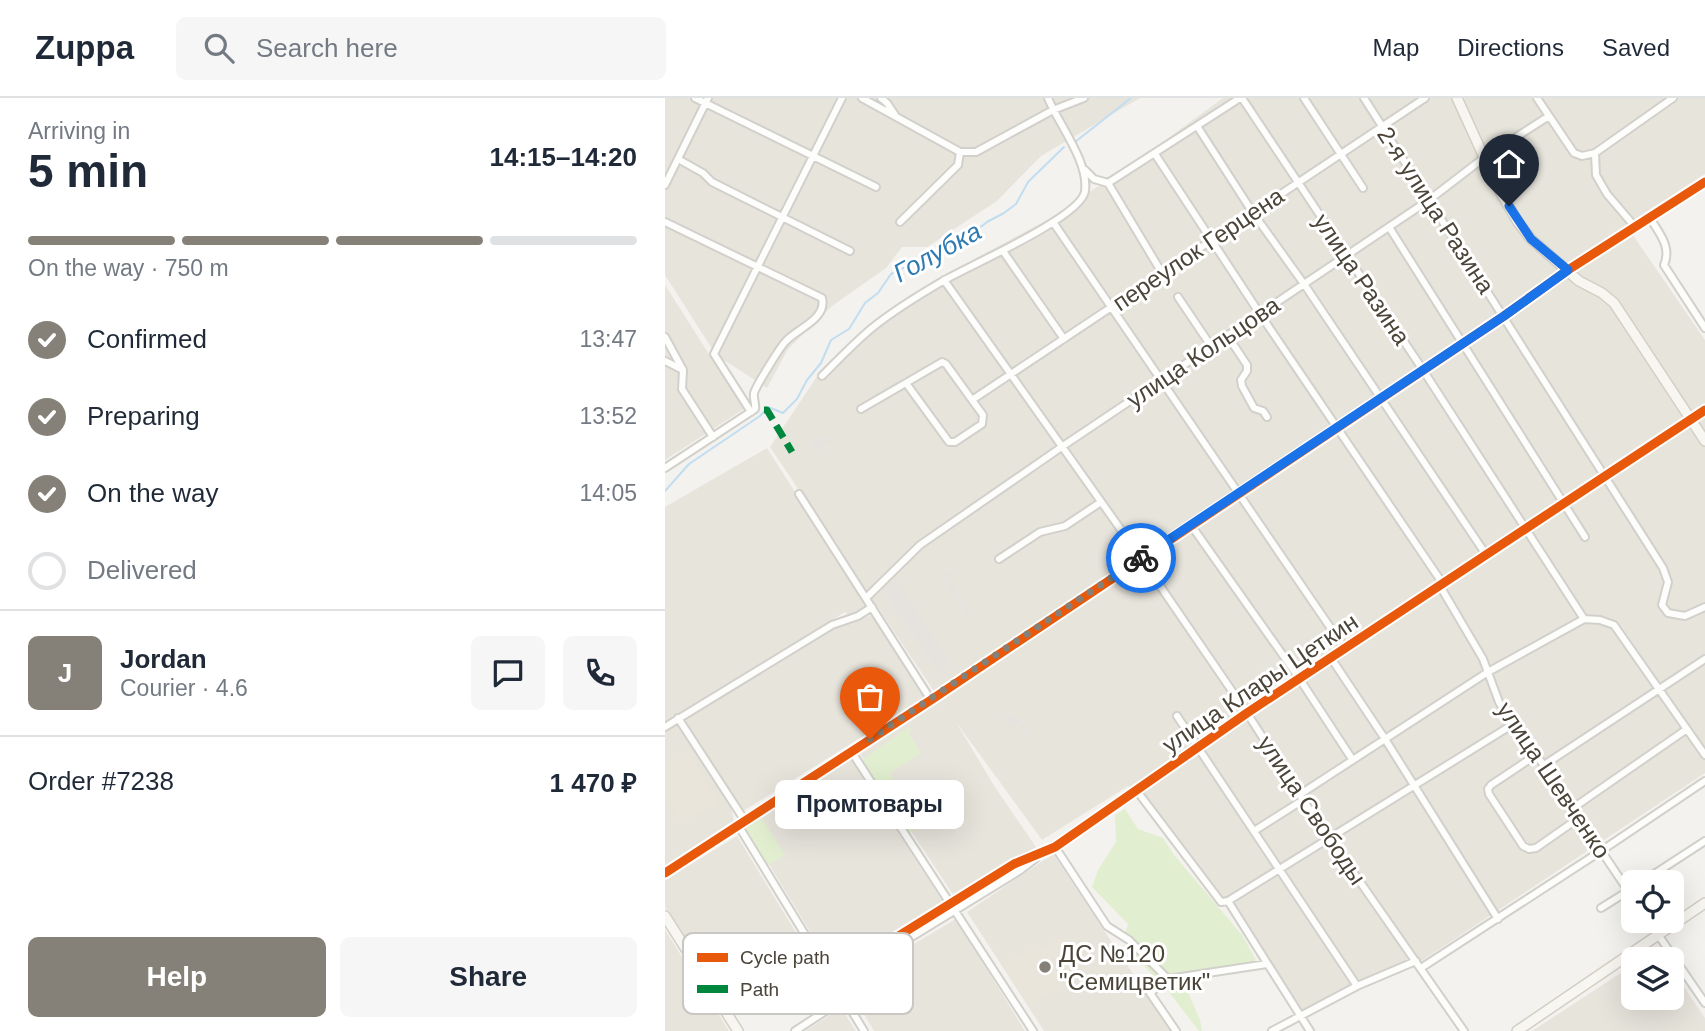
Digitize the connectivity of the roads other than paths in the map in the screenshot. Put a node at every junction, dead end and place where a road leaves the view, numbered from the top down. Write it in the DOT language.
graph roads {
  1 [pos="695,98"];
  2 [pos="842,98"];
  3 [pos="862,98"];
  4 [pos="881,98"];
  5 [pos="1048,98"];
  6 [pos="1084,98"];
  7 [pos="1241,98"];
  8 [pos="1304,98"];
  9 [pos="1364,98"];
  10 [pos="1425,98"];
  11 [pos="1457,98"];
  12 [pos="1537,98"];
  13 [pos="1673,98"];
  14 [pos="706,100"];
  15 [pos="1053,110"];
  16 [pos="895,116"];
  17 [pos="1549,116"];
  18 [pos="1197,127"];
  19 [pos="1382,127"];
  20 [pos="960,152"];
  21 [pos="1595,153"];
  22 [pos="1155,154"];
  23 [pos="1342,154"];
  24 [pos="813,155"];
  25 [pos="1485,157"];
  26 [pos="678,159"];
  27 [pos="1083,168"];
  28 [pos="1108,183"];
  29 [pos="1298,183"];
  30 [pos="665,184"];
  31 [pos="876,187"];
  32 [pos="1703,187"];
  33 [pos="1363,188"];
  34 [pos="1429,201"];
  35 [pos="1253,213"];
  36 [pos="781,217"];
  37 [pos="1650,218"];
  38 [pos="665,222"];
  39 [pos="899,222"];
  40 [pos="1053,222"];
  41 [pos="1389,227"];
  42 [pos="1636,228"];
  43 [pos="1212,240"];
  44 [pos="850,251"];
  45 [pos="1003,251"];
  46 [pos="1347,256"];
  47 [pos="759,267"];
  48 [pos="1568,270"];
  49 [pos="1162,273"];
  50 [pos="944,280"];
  51 [pos="1304,284"];
  52 [pos="1178,297"];
  53 [pos="1112,306"];
  54 [pos="1260,314"];
  55 [pos="1504,316"];
  56 [pos="1705,328"];
  57 [pos="1227,335"];
  58 [pos="665,337"];
  59 [pos="1063,339"];
  60 [pos="1462,344"];
  61 [pos="1211,346"];
  62 [pos="665,361"];
  63 [pos="684,370"];
  64 [pos="1423,370"];
  65 [pos="1012,374"];
  66 [pos="822,376"];
  67 [pos="1162,379"];
  68 [pos="906,383"];
  69 [pos="1381,398"];
  70 [pos="972,400"];
  71 [pos="861,409"];
  72 [pos="1705,410"];
  73 [pos="751,412"];
  74 [pos="1267,417"];
  75 [pos="1690,419"];
  76 [pos="1338,427"];
  77 [pos="713,437"];
  78 [pos="1705,441"];
  79 [pos="1063,446"];
  80 [pos="665,468"];
  81 [pos="1606,477"];
  82 [pos="1240,492"];
  83 [pos="799,494"];
  84 [pos="1101,502"];
  85 [pos="1565,504"];
  86 [pos="1191,525"];
  87 [pos="1526,530"];
  88 [pos="1585,537"];
  89 [pos="1486,556"];
  90 [pos="1141,558"];
  91 [pos="999,559"];
  92 [pos="1441,585"];
  93 [pos="866,598"];
  94 [pos="872,607"];
  95 [pos="1705,607"];
  96 [pos="1584,619"];
  97 [pos="1345,649"];
  98 [pos="1331,658"];
  99 [pos="1705,659"];
  100 [pos="1488,672"];
  101 [pos="1299,678"];
  102 [pos="1659,690"];
  103 [pos="931,700"];
  104 [pos="1247,713"];
  105 [pos="1177,716"];
  106 [pos="678,718"];
  107 [pos="1515,723"];
  108 [pos="665,727"];
  109 [pos="1687,729"];
  110 [pos="1385,738"];
  111 [pos="1197,747"];
  112 [pos="851,751"];
  113 [pos="1537,755"];
  114 [pos="1705,755"];
  115 [pos="1352,759"];
  116 [pos="1543,765"];
  117 [pos="1705,781"];
  118 [pos="1414,785"];
  119 [pos="1137,791"];
  120 [pos="1301,797"];
  121 [pos="1573,808"];
  122 [pos="1579,818"];
  123 [pos="742,823"];
  124 [pos="1254,831"];
  125 [pos="1330,838"];
  126 [pos="1705,841"];
  127 [pos="1055,847"];
  128 [pos="1601,851"];
  129 [pos="1039,854"];
  130 [pos="1279,868"];
  131 [pos="1660,870"];
  132 [pos="665,873"];
  133 [pos="1621,878"];
  134 [pos="1621,896"];
  135 [pos="1228,901"];
  136 [pos="950,904"];
  137 [pos="1705,904"];
  138 [pos="1601,908"];
  139 [pos="955,911"];
  140 [pos="665,916"];
  141 [pos="1498,919"];
  142 [pos="805,933"];
  143 [pos="903,933"];
  144 [pos="1658,935"];
  145 [pos="913,937"];
  146 [pos="683,944"];
  147 [pos="1416,961"];
  148 [pos="1267,964"];
  149 [pos="1421,968"];
  150 [pos="1168,979"];
  151 [pos="1357,986"];
  152 [pos="1705,1003"];
  153 [pos="728,1014"];
  154 [pos="821,1014"];
  155 [pos="853,1014"];
  156 [pos="1299,1014"];
  157 [pos="739,1031"];
  158 [pos="795,1031"];
  159 [pos="864,1031"];
  160 [pos="1033,1031"];
  161 [pos="1176,1031"];
  162 [pos="1272,1031"];
  163 [pos="1310,1031"];
  164 [pos="1464,1031"];
  165 [pos="1517,1031"];
  1 -- 14 [label="street"];
  2 -- 24 [label="street"];
  3 -- 16 [label="street"];
  4 -- 16 [label="street"];
  5 -- 15 [label="street"];
  6 -- 15 [label="street"];
  7 -- 18 [label="street"];
  7 -- 29 [label="street, улица Разина"];
  8 -- 23 [label="street, 2-я улица Разина"];
  9 -- 19 [label="street, 2-я улица Разина"];
  10 -- 19 [label="street, переулок Герцена"];
  11 -- 25 [label="street"];
  12 -- 17 [label="street"];
  13 -- 21 [label="street"];
  14 -- 24 [label="street"];
  14 -- 26 [label="street"];
  15 -- 20 [label="street"];
  15 -- 27 [label="street"];
  16 -- 20 [label="street"];
  17 -- 21 [label="street"];
  17 -- 25 [label="street, улица Кольцова"];
  18 -- 22 [label="street"];
  18 -- 35 [label="street"];
  19 -- 23 [label="street, переулок Герцена"];
  19 -- 34 [label="street, 2-я улица Разина"];
  20 -- 39 [label="street"];
  21 -- 42 [label="street"];
  22 -- 28 [label="street"];
  22 -- 43 [label="street, улица Шевченко"];
  23 -- 29 [label="street, переулок Герцена"];
  23 -- 33 [label="street, 2-я улица Разина"];
  24 -- 31 [label="street"];
  24 -- 36 [label="street"];
  25 -- 34 [label="street, улица Кольцова"];
  25 -- 48 [label="street"];
  26 -- 30 [label="street"];
  26 -- 36 [label="street"];
  27 -- 28 [label="street"];
  27 -- 40 [label="street"];
  28 -- 49 [label="street"];
  29 -- 35 [label="street, переулок Герцена"];
  29 -- 46 [label="street, улица Разина"];
  32 -- 37 [label="street"];
  34 -- 41 [label="street, улица Кольцова"];
  34 -- 55 [label="street, 2-я улица Разина"];
  35 -- 43 [label="street, переулок Герцена"];
  35 -- 51 [label="street"];
  36 -- 44 [label="street"];
  36 -- 47 [label="street"];
  37 -- 42 [label="street"];
  37 -- 56 [label="street"];
  38 -- 47 [label="street"];
  40 -- 45 [label="street"];
  40 -- 53 [label="street"];
  41 -- 46 [label="street, улица Кольцова"];
  41 -- 60 [label="street"];
  42 -- 48 [label="street"];
  43 -- 49 [label="street, переулок Герцена"];
  43 -- 54 [label="street, улица Шевченко"];
  45 -- 50 [label="street"];
  45 -- 59 [label="street"];
  46 -- 51 [label="street, улица Кольцова"];
  46 -- 64 [label="street, улица Разина"];
  47 -- 73 [label="street"];
  47 -- 73 [label="street"];
  48 -- 55 [label="street"];
  48 -- 75 [label="street"];
  49 -- 53 [label="street, переулок Герцена"];
  50 -- 65 [label="street, улица Свободы"];
  50 -- 66 [label="street"];
  51 -- 54 [label="street, улица Кольцова"];
  51 -- 69 [label="street"];
  52 -- 61 [label="street"];
  53 -- 59 [label="street, переулок Герцена"];
  53 -- 67 [label="street"];
  54 -- 57 [label="street, улица Кольцова"];
  54 -- 76 [label="street, улица Шевченко"];
  55 -- 60 [label="street"];
  55 -- 81 [label="street, 2-я улица Разина"];
  57 -- 61 [label="street, улица Кольцова"];
  57 -- 74 [label="street"];
  58 -- 63 [label="street"];
  59 -- 65 [label="street, переулок Герцена"];
  60 -- 64 [label="street"];
  60 -- 85 [label="street"];
  61 -- 67 [label="street, улица Кольцова"];
  62 -- 63 [label="street"];
  63 -- 77 [label="street"];
  64 -- 69 [label="street"];
  64 -- 87 [label="street, улица Разина"];
  65 -- 70 [label="street, переулок Герцена"];
  65 -- 79 [label="street, улица Свободы"];
  67 -- 79 [label="street, улица Кольцова"];
  67 -- 82 [label="street"];
  68 -- 70 [label="street"];
  68 -- 70 [label="street"];
  68 -- 71 [label="street"];
  69 -- 76 [label="street"];
  69 -- 89 [label="street"];
  72 -- 75 [label="street, улица Клары Цеткин"];
  73 -- 77 [label="street"];
  75 -- 78 [label="street"];
  75 -- 81 [label="street, улица Клары Цеткин"];
  76 -- 82 [label="street"];
  76 -- 92 [label="street, улица Шевченко"];
  77 -- 80 [label="street"];
  79 -- 84 [label="street, улица Свободы"];
  79 -- 93 [label="street, улица Кольцова"];
  81 -- 85 [label="street, улица Клары Цеткин"];
  81 -- 95 [label="street, 2-я улица Разина"];
  82 -- 86 [label="street"];
  82 -- 97 [label="street"];
  83 -- 93 [label="street"];
  84 -- 90 [label="street, улица Свободы"];
  84 -- 91 [label="street"];
  85 -- 87 [label="street, улица Клары Цеткин"];
  85 -- 88 [label="street"];
  86 -- 90 [label="street"];
  86 -- 101 [label="street"];
  87 -- 89 [label="street, улица Клары Цеткин"];
  87 -- 96 [label="street, улица Разина"];
  89 -- 92 [label="street, улица Клары Цеткин"];
  90 -- 103 [label="street"];
  90 -- 104 [label="street, улица Свободы"];
  92 -- 97 [label="street, улица Клары Цеткин"];
  92 -- 100 [label="street, улица Шевченко"];
  93 -- 94 [label="street"];
  94 -- 103 [label="street"];
  94 -- 106 [label="street"];
  96 -- 100 [label="street"];
  96 -- 102 [label="street"];
  97 -- 98 [label="street, улица Клары Цеткин"];
  98 -- 101 [label="street, улица Клары Цеткин"];
  98 -- 110 [label="street"];
  99 -- 102 [label="street"];
  100 -- 107 [label="street, улица Шевченко"];
  100 -- 110 [label="street"];
  101 -- 104 [label="street, улица Клары Цеткин"];
  101 -- 115 [label="street"];
  102 -- 109 [label="street"];
  102 -- 116 [label="street"];
  103 -- 112 [label="street"];
  104 -- 111 [label="street, улица Клары Цеткин"];
  104 -- 120 [label="street, улица Свободы"];
  105 -- 111 [label="street"];
  106 -- 108 [label="street"];
  106 -- 123 [label="street"];
  107 -- 113 [label="street, улица Шевченко"];
  107 -- 118 [label="street"];
  109 -- 114 [label="street"];
  109 -- 121 [label="street"];
  110 -- 115 [label="street"];
  110 -- 118 [label="street"];
  111 -- 119 [label="street, улица Клары Цеткин"];
  111 -- 124 [label="street"];
  112 -- 123 [label="street"];
  112 -- 136 [label="street"];
  113 -- 116 [label="street, улица Шевченко"];
  113 -- 122 [label="street"];
  115 -- 120 [label="street"];
  116 -- 121 [label="street, улица Шевченко"];
  117 -- 128 [label="street"];
  118 -- 125 [label="street"];
  118 -- 141 [label="street"];
  119 -- 127 [label="street, улица Клары Цеткин"];
  119 -- 135 [label="street"];
  120 -- 124 [label="street"];
  120 -- 125 [label="street, улица Свободы"];
  121 -- 122 [label="street, улица Шевченко"];
  122 -- 128 [label="street, улица Шевченко"];
  123 -- 132 [label="street"];
  123 -- 142 [label="street"];
  124 -- 130 [label="street"];
  125 -- 130 [label="street"];
  125 -- 147 [label="street, улица Свободы"];
  126 -- 131 [label="street"];
  127 -- 129 [label="street, улица Клары Цеткин"];
  127 -- 150 [label="street"];
  128 -- 133 [label="street, улица Шевченко"];
  128 -- 141 [label="street"];
  129 -- 136 [label="street, улица Клары Цеткин"];
  129 -- 139 [label="street"];
  130 -- 135 [label="street"];
  130 -- 151 [label="street"];
  134 -- 138 [label="street"];
  135 -- 148 [label="street"];
  136 -- 139 [label="street"];
  136 -- 143 [label="street, улица Клары Цеткин"];
  137 -- 144 [label="street"];
  139 -- 145 [label="street"];
  139 -- 160 [label="street"];
  140 -- 146 [label="street"];
  141 -- 149 [label="street"];
  144 -- 152 [label="street"];
  144 -- 165 [label="street"];
  147 -- 149 [label="street, улица Свободы"];
  147 -- 151 [label="street"];
  148 -- 150 [label="street"];
  148 -- 156 [label="street"];
  149 -- 164 [label="street, улица Свободы"];
  150 -- 161 [label="street"];
  151 -- 156 [label="street"];
  153 -- 157 [label="street"];
  154 -- 158 [label="street"];
  155 -- 159 [label="street"];
  156 -- 162 [label="street"];
  156 -- 163 [label="street"];
}
